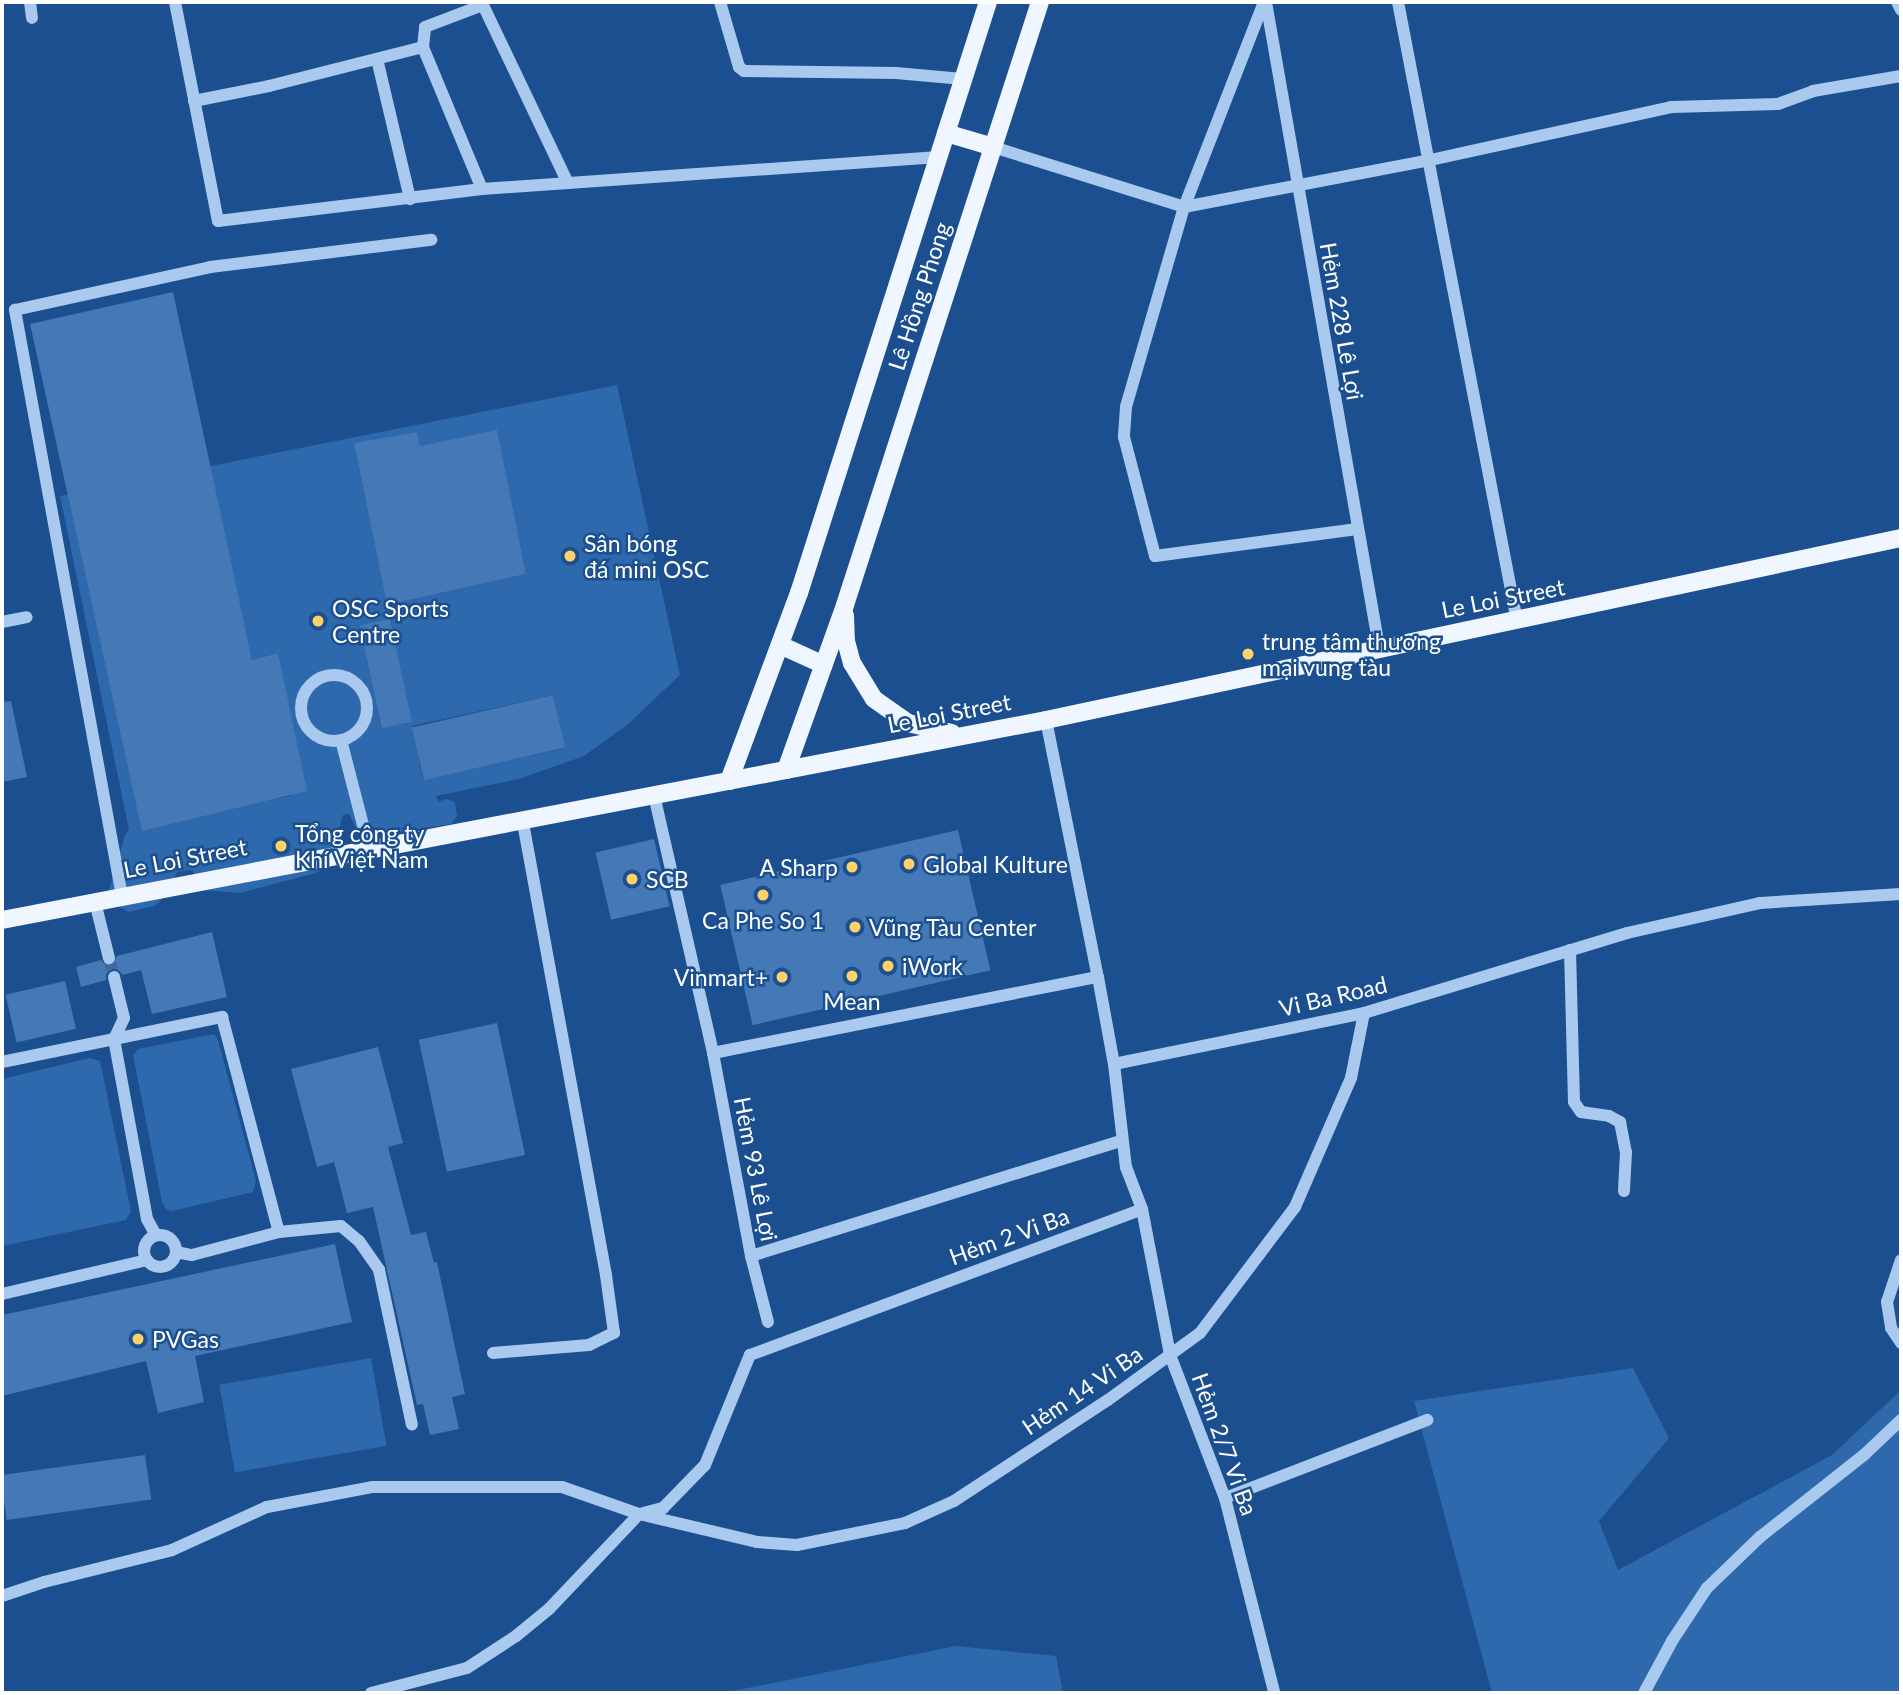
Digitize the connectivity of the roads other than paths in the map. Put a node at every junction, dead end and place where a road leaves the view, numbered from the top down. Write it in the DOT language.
graph roads {
  1 [pos="30,2"];
  2 [pos="176,2"];
  3 [pos="720,2"];
  4 [pos="988,2"];
  5 [pos="1040,2"];
  6 [pos="1265,2"];
  7 [pos="1398,2"];
  8 [pos="1897,2"];
  9 [pos="1901,10"];
  10 [pos="32,18"];
  11 [pos="423,47"];
  12 [pos="377,59"];
  13 [pos="1901,76"];
  14 [pos="963,79"];
  15 [pos="194,101"];
  16 [pos="946,133"];
  17 [pos="993,147"];
  18 [pos="939,157"];
  19 [pos="1426,161"];
  20 [pos="568,183"];
  21 [pos="1298,187"];
  22 [pos="482,189"];
  23 [pos="410,199"];
  24 [pos="1184,207"];
  25 [pos="430,240"];
  26 [pos="1357,529"];
  27 [pos="1901,538"];
  28 [pos="845,605"];
  29 [pos="27,617"];
  30 [pos="1517,621"];
  31 [pos="2,622"];
  32 [pos="780,645"];
  33 [pos="1379,647"];
  34 [pos="824,665"];
  35 [pos="1046,720"];
  36 [pos="975,733"];
  37 [pos="341,740"];
  38 [pos="786,770"];
  39 [pos="729,781"];
  40 [pos="654,795"];
  41 [pos="523,821"];
  42 [pos="369,848"];
  43 [pos="1901,894"];
  44 [pos="122,896"];
  45 [pos="95,902"];
  46 [pos="2,920"];
  47 [pos="1570,950"];
  48 [pos="109,958"];
  49 [pos="114,978"];
  50 [pos="1098,978"];
  51 [pos="1364,1013"];
  52 [pos="114,1039"];
  53 [pos="713,1053"];
  54 [pos="2,1062"];
  55 [pos="1114,1064"];
  56 [pos="1121,1141"];
  57 [pos="1624,1192"];
  58 [pos="1142,1209"];
  59 [pos="279,1232"];
  60 [pos="156,1235"];
  61 [pos="176,1252"];
  62 [pos="751,1256"];
  63 [pos="147,1260"];
  64 [pos="1901,1260"];
  65 [pos="2,1294"];
  66 [pos="768,1322"];
  67 [pos="1901,1343"];
  68 [pos="494,1353"];
  69 [pos="1170,1355"];
  70 [pos="1426,1420"];
  71 [pos="1901,1420"];
  72 [pos="412,1425"];
  73 [pos="1225,1498"];
  74 [pos="639,1514"];
  75 [pos="2,1596"];
  76 [pos="1274,1692"];
  77 [pos="371,1693"];
  78 [pos="1644,1693"];
  1 -- 10 [label="street"];
  2 -- 15 [label="street"];
  3 -- 14 [label="street"];
  4 -- 14 [label="main road"];
  5 -- 17 [label="main road, Lê Hồng Phong"];
  6 -- 21 [label="street, Hẻm 228 Lê Lợi"];
  6 -- 24 [label="street"];
  7 -- 19 [label="street"];
  8 -- 9 [label="street"];
  11 -- 12 [label="street"];
  11 -- 20 [label="street"];
  11 -- 22 [label="street"];
  12 -- 15 [label="street"];
  12 -- 23 [label="street"];
  13 -- 19 [label="street"];
  14 -- 16 [label="main road"];
  15 -- 23 [label="street"];
  16 -- 17 [label="main road"];
  16 -- 18 [label="main road"];
  17 -- 24 [label="street"];
  17 -- 28 [label="main road, Lê Hồng Phong"];
  18 -- 20 [label="street"];
  18 -- 32 [label="main road"];
  19 -- 21 [label="street"];
  19 -- 30 [label="street"];
  20 -- 22 [label="street"];
  21 -- 24 [label="street"];
  21 -- 26 [label="street, Hẻm 228 Lê Lợi"];
  22 -- 23 [label="street"];
  24 -- 26 [label="street"];
  25 -- 44 [label="street"];
  26 -- 33 [label="street, Hẻm 228 Lê Lợi"];
  27 -- 30 [label="main road, Le Loi Street"];
  28 -- 34 [label="main road, Lê Hồng Phong"];
  28 -- 36 [label="main road"];
  29 -- 31 [label="street"];
  30 -- 33 [label="main road, Le Loi Street"];
  32 -- 34 [label="main road"];
  32 -- 39 [label="main road"];
  33 -- 35 [label="main road, Le Loi Street"];
  34 -- 38 [label="main road, Lê Hồng Phong"];
  35 -- 36 [label="main road, Le Loi Street"];
  35 -- 50 [label="street"];
  36 -- 38 [label="main road, Le Loi Street"];
  37 -- 37 [label="street"];
  37 -- 42 [label="street"];
  38 -- 39 [label="main road, Le Loi Street"];
  39 -- 40 [label="main road, Le Loi Street"];
  40 -- 41 [label="main road, Le Loi Street"];
  40 -- 53 [label="street, Hẻm 93 Lê Lợi"];
  41 -- 42 [label="main road, Le Loi Street"];
  41 -- 68 [label="street"];
  42 -- 44 [label="main road, Le Loi Street"];
  43 -- 47 [label="street, Vi Ba Road"];
  44 -- 45 [label="main road, Le Loi Street"];
  45 -- 46 [label="main road, Le Loi Street"];
  45 -- 48 [label="street"];
  47 -- 51 [label="street, Vi Ba Road"];
  47 -- 57 [label="street"];
  49 -- 52 [label="street"];
  50 -- 53 [label="street"];
  50 -- 55 [label="street"];
  51 -- 55 [label="street, Vi Ba Road"];
  51 -- 69 [label="street, Hẻm 14 Vi Ba"];
  52 -- 54 [label="street"];
  52 -- 59 [label="street"];
  52 -- 60 [label="street"];
  53 -- 62 [label="street, Hẻm 93 Lê Lợi"];
  55 -- 56 [label="street"];
  56 -- 58 [label="street"];
  56 -- 62 [label="street, Hẻm 93 Lê Lợi"];
  58 -- 69 [label="street, Hẻm 2/7 Vi Ba"];
  58 -- 74 [label="street, Hẻm 2 Vi Ba"];
  59 -- 61 [label="street"];
  59 -- 72 [label="street"];
  60 -- 61 [label="street"];
  60 -- 63 [label="street"];
  61 -- 63 [label="street"];
  62 -- 66 [label="street"];
  63 -- 65 [label="street"];
  64 -- 67 [label="street"];
  69 -- 73 [label="street, Hẻm 2/7 Vi Ba"];
  69 -- 74 [label="street, Hẻm 14 Vi Ba"];
  70 -- 73 [label="street"];
  71 -- 78 [label="street"];
  73 -- 76 [label="street, Hẻm 2/7 Vi Ba"];
  74 -- 75 [label="street, Hẻm 14 Vi Ba"];
  74 -- 77 [label="street"];
}
